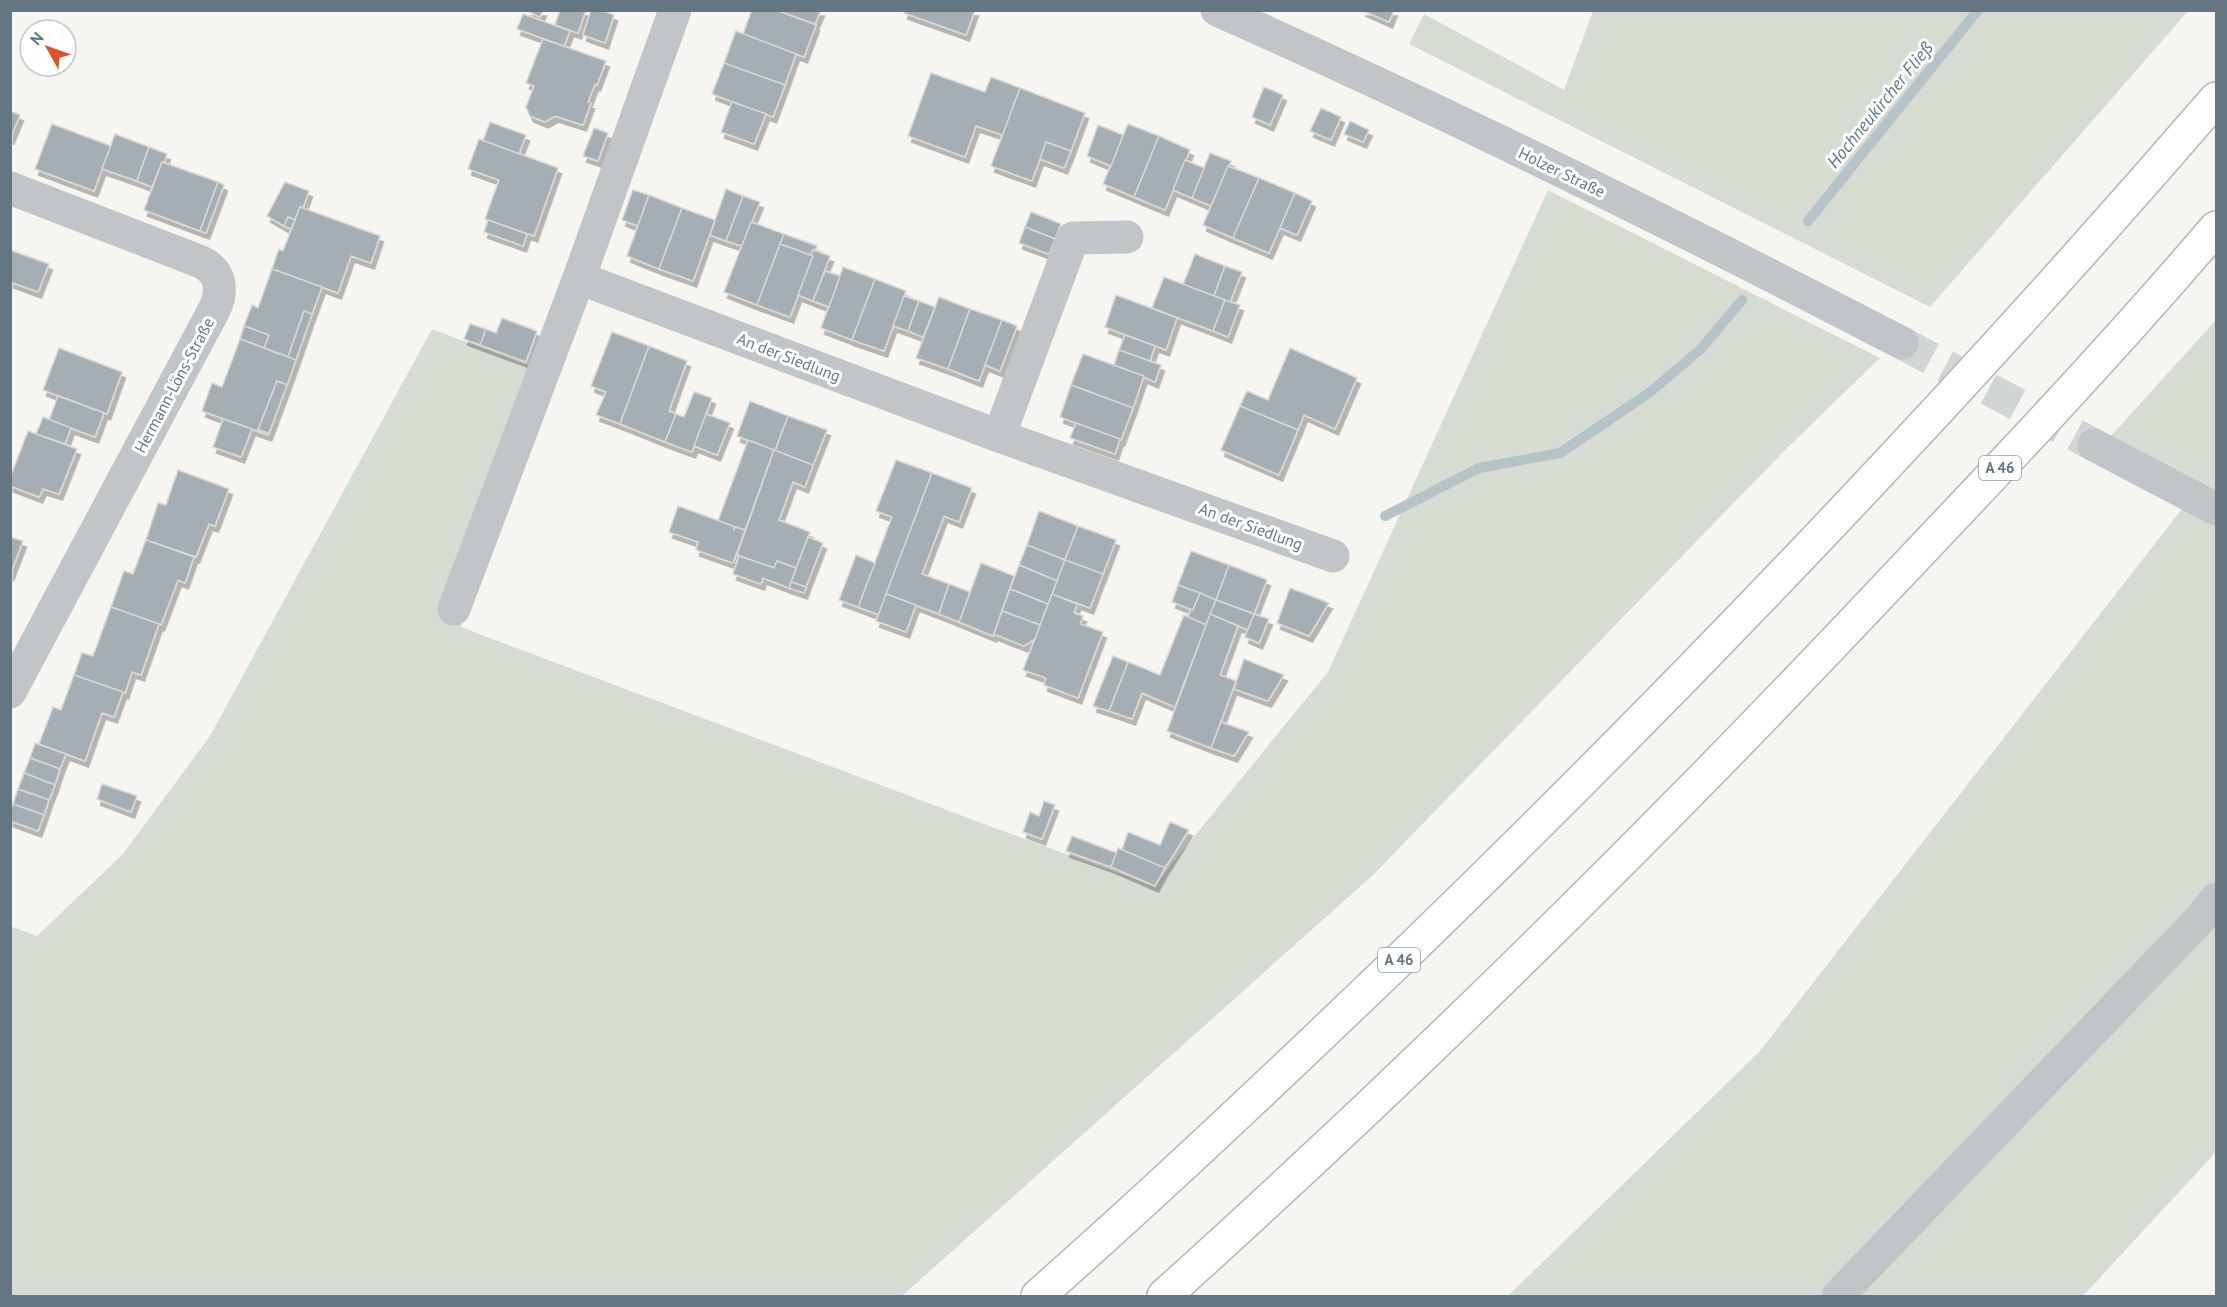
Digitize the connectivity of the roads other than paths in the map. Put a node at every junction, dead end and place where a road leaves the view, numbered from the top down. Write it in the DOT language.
graph roads {
  1 [pos="675,10"];
  2 [pos="1217,10"];
  3 [pos="2217,99"];
  4 [pos="10,188"];
  5 [pos="2217,228"];
  6 [pos="1127,237"];
  7 [pos="579,278"];
  8 [pos="1902,343"];
  9 [pos="999,436"];
  10 [pos="2094,445"];
  11 [pos="2217,508"];
  12 [pos="1333,556"];
  13 [pos="454,609"];
  14 [pos="10,692"];
  15 [pos="2217,899"];
  16 [pos="1038,1296"];
  17 [pos="1164,1296"];
  18 [pos="1838,1296"];
  1 -- 7 [label="street"];
  2 -- 8 [label="street, Holzer Straße"];
  3 -- 16 [label="highway, A 46"];
  4 -- 14 [label="street, Hermann-Löns-Straße"];
  5 -- 17 [label="highway, A 46"];
  6 -- 9 [label="street"];
  7 -- 9 [label="street, An der Siedlung"];
  7 -- 13 [label="street"];
  9 -- 12 [label="street, An der Siedlung"];
  10 -- 11 [label="street"];
  15 -- 18 [label="street"];
}
